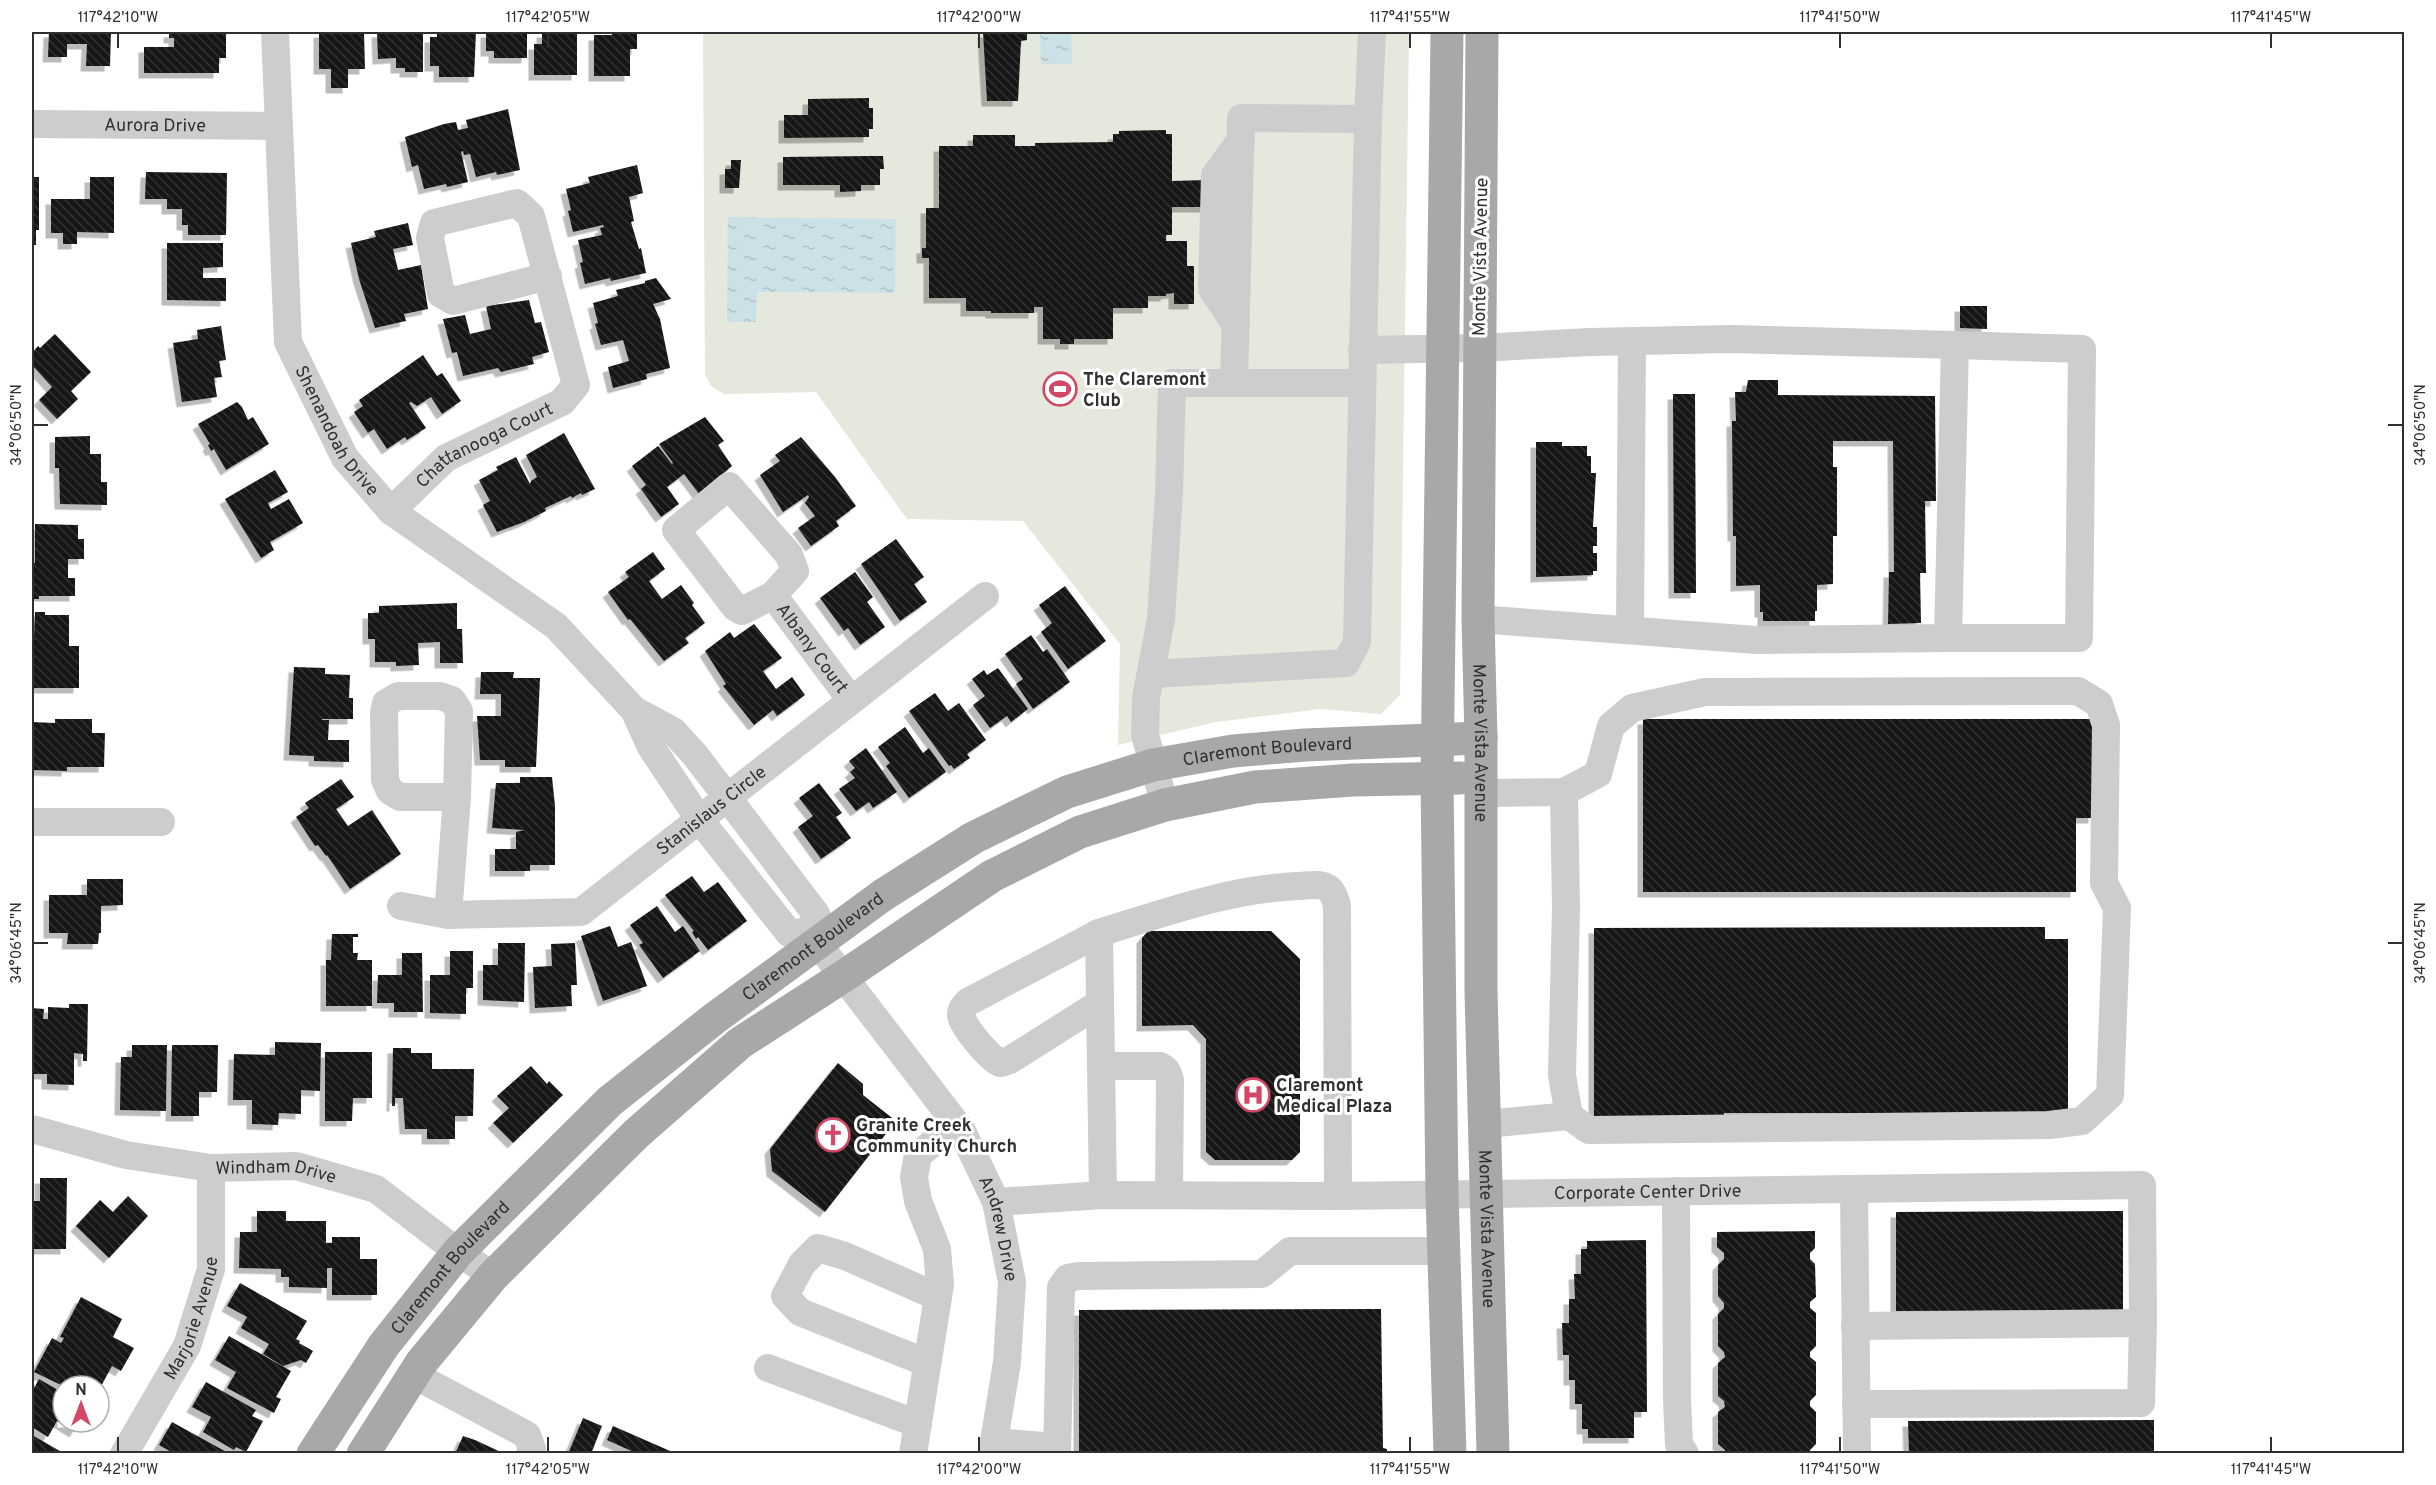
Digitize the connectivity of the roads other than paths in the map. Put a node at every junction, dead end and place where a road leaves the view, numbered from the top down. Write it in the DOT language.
graph roads {
  1 [pos="275,32"];
  2 [pos="1372,32"];
  3 [pos="1447,32"];
  4 [pos="1482,32"];
  5 [pos="1368,119"];
  6 [pos="32,124"];
  7 [pos="277,126"];
  8 [pos="548,276"];
  9 [pos="1632,341"];
  10 [pos="1955,345"];
  11 [pos="1479,348"];
  12 [pos="1442,349"];
  13 [pos="1362,350"];
  14 [pos="1234,383"];
  15 [pos="1361,383"];
  16 [pos="391,511"];
  17 [pos="773,595"];
  18 [pos="985,596"];
  19 [pos="1478,619"];
  20 [pos="1630,630"];
  21 [pos="1948,638"];
  22 [pos="1152,674"];
  23 [pos="850,700"];
  24 [pos="634,710"];
  25 [pos="1481,738"];
  26 [pos="1438,740"];
  27 [pos="1154,765"];
  28 [pos="1437,778"];
  29 [pos="1480,785"];
  30 [pos="1564,792"];
  31 [pos="457,797"];
  32 [pos="727,797"];
  33 [pos="1165,806"];
  34 [pos="699,819"];
  35 [pos="32,822"];
  36 [pos="161,822"];
  37 [pos="401,906"];
  38 [pos="448,915"];
  39 [pos="1099,933"];
  40 [pos="813,938"];
  41 [pos="844,976"];
  42 [pos="1100,1003"];
  43 [pos="1101,1066"];
  44 [pos="1569,1116"];
  45 [pos="956,1124"];
  46 [pos="1486,1124"];
  47 [pos="32,1128"];
  48 [pos="211,1168"];
  49 [pos="1854,1190"];
  50 [pos="1676,1191"];
  51 [pos="1487,1192"];
  52 [pos="1442,1194"];
  53 [pos="1103,1195"];
  54 [pos="1169,1195"];
  55 [pos="1338,1196"];
  56 [pos="996,1202"];
  57 [pos="1444,1251"];
  58 [pos="458,1252"];
  59 [pos="493,1276"];
  60 [pos="938,1297"];
  61 [pos="2143,1323"];
  62 [pos="1856,1326"];
  63 [pos="927,1363"];
  64 [pos="768,1368"];
  65 [pos="414,1375"];
  66 [pos="1856,1404"];
  67 [pos="918,1424"];
  68 [pos="993,1448"];
  69 [pos="1057,1450"];
  70 [pos="124,1454"];
  71 [pos="314,1454"];
  72 [pos="363,1454"];
  73 [pos="530,1454"];
  74 [pos="913,1454"];
  75 [pos="1450,1454"];
  76 [pos="1493,1454"];
  77 [pos="1685,1454"];
  78 [pos="1857,1454"];
  1 -- 7 [label="street, Shenandoah Drive"];
  2 -- 5 [label="street"];
  3 -- 12 [label="main road, Monte Vista Avenue"];
  4 -- 11 [label="main road, Monte Vista Avenue"];
  5 -- 13 [label="street"];
  5 -- 14 [label="street"];
  6 -- 7 [label="street, Aurora Drive"];
  7 -- 16 [label="street, Shenandoah Drive"];
  8 -- 16 [label="street, Chattanooga Court"];
  9 -- 10 [label="street"];
  9 -- 11 [label="street"];
  9 -- 20 [label="street"];
  10 -- 21 [label="street"];
  10 -- 21 [label="street"];
  11 -- 12 [label="street"];
  11 -- 19 [label="main road, Monte Vista Avenue"];
  12 -- 13 [label="street"];
  12 -- 26 [label="main road, Monte Vista Avenue"];
  13 -- 15 [label="street"];
  14 -- 15 [label="street"];
  14 -- 22 [label="street"];
  15 -- 22 [label="street"];
  16 -- 24 [label="street, Shenandoah Drive"];
  17 -- 23 [label="street, Albany Court"];
  18 -- 23 [label="street, Stanislaus Circle"];
  19 -- 20 [label="street"];
  19 -- 25 [label="main road, Monte Vista Avenue"];
  20 -- 21 [label="street"];
  22 -- 27 [label="street"];
  23 -- 32 [label="street, Stanislaus Circle"];
  24 -- 32 [label="street, Shenandoah Drive"];
  24 -- 34 [label="street, Shenandoah Drive"];
  25 -- 26 [label="main road, Claremont Boulevard"];
  25 -- 29 [label="main road, Monte Vista Avenue"];
  26 -- 27 [label="main road, Claremont Boulevard"];
  26 -- 28 [label="main road, Monte Vista Avenue"];
  27 -- 33 [label="street"];
  27 -- 40 [label="main road, Claremont Boulevard"];
  28 -- 29 [label="main road, Claremont Boulevard"];
  28 -- 33 [label="main road, Claremont Boulevard"];
  28 -- 52 [label="main road, Monte Vista Avenue"];
  29 -- 30 [label="street"];
  29 -- 46 [label="main road, Monte Vista Avenue"];
  30 -- 44 [label="street"];
  30 -- 44 [label="street"];
  31 -- 31 [label="street"];
  31 -- 38 [label="street"];
  32 -- 34 [label="street, Stanislaus Circle"];
  32 -- 40 [label="street, Shenandoah Drive"];
  33 -- 41 [label="main road, Claremont Boulevard"];
  34 -- 38 [label="street, Stanislaus Circle"];
  34 -- 40 [label="street, Shenandoah Drive"];
  35 -- 36 [label="street"];
  37 -- 38 [label="street, Stanislaus Circle"];
  39 -- 42 [label="street"];
  39 -- 42 [label="street"];
  39 -- 55 [label="street"];
  40 -- 41 [label="street, Andrew Drive"];
  40 -- 58 [label="main road, Claremont Boulevard"];
  41 -- 45 [label="street, Andrew Drive"];
  41 -- 59 [label="main road, Claremont Boulevard"];
  42 -- 43 [label="street"];
  43 -- 53 [label="street"];
  43 -- 54 [label="street"];
  44 -- 46 [label="street"];
  45 -- 56 [label="street, Andrew Drive"];
  45 -- 60 [label="street"];
  46 -- 51 [label="main road, Monte Vista Avenue"];
  47 -- 48 [label="street, Windham Drive"];
  48 -- 58 [label="street, Windham Drive"];
  48 -- 70 [label="street, Marjorie Avenue"];
  49 -- 50 [label="street, Corporate Center Drive"];
  49 -- 61 [label="street, Corporate Center Drive"];
  49 -- 62 [label="street"];
  50 -- 51 [label="street, Corporate Center Drive"];
  50 -- 77 [label="street"];
  51 -- 52 [label="street, Corporate Center Drive"];
  51 -- 76 [label="main road, Monte Vista Avenue"];
  52 -- 55 [label="street, Corporate Center Drive"];
  52 -- 57 [label="main road, Monte Vista Avenue"];
  53 -- 54 [label="street, Corporate Center Drive"];
  53 -- 56 [label="street, Corporate Center Drive"];
  54 -- 55 [label="street, Corporate Center Drive"];
  56 -- 68 [label="street, Andrew Drive"];
  57 -- 69 [label="street"];
  57 -- 75 [label="main road, Monte Vista Avenue"];
  58 -- 59 [label="street, Windham Drive"];
  58 -- 71 [label="main road, Claremont Boulevard"];
  59 -- 65 [label="main road, Claremont Boulevard"];
  60 -- 63 [label="street"];
  60 -- 63 [label="street"];
  61 -- 62 [label="street"];
  61 -- 66 [label="street"];
  62 -- 66 [label="street"];
  63 -- 67 [label="street"];
  64 -- 67 [label="street"];
  65 -- 72 [label="main road, Claremont Boulevard"];
  65 -- 73 [label="street"];
  66 -- 78 [label="street"];
  67 -- 74 [label="street"];
  68 -- 69 [label="street"];
}
